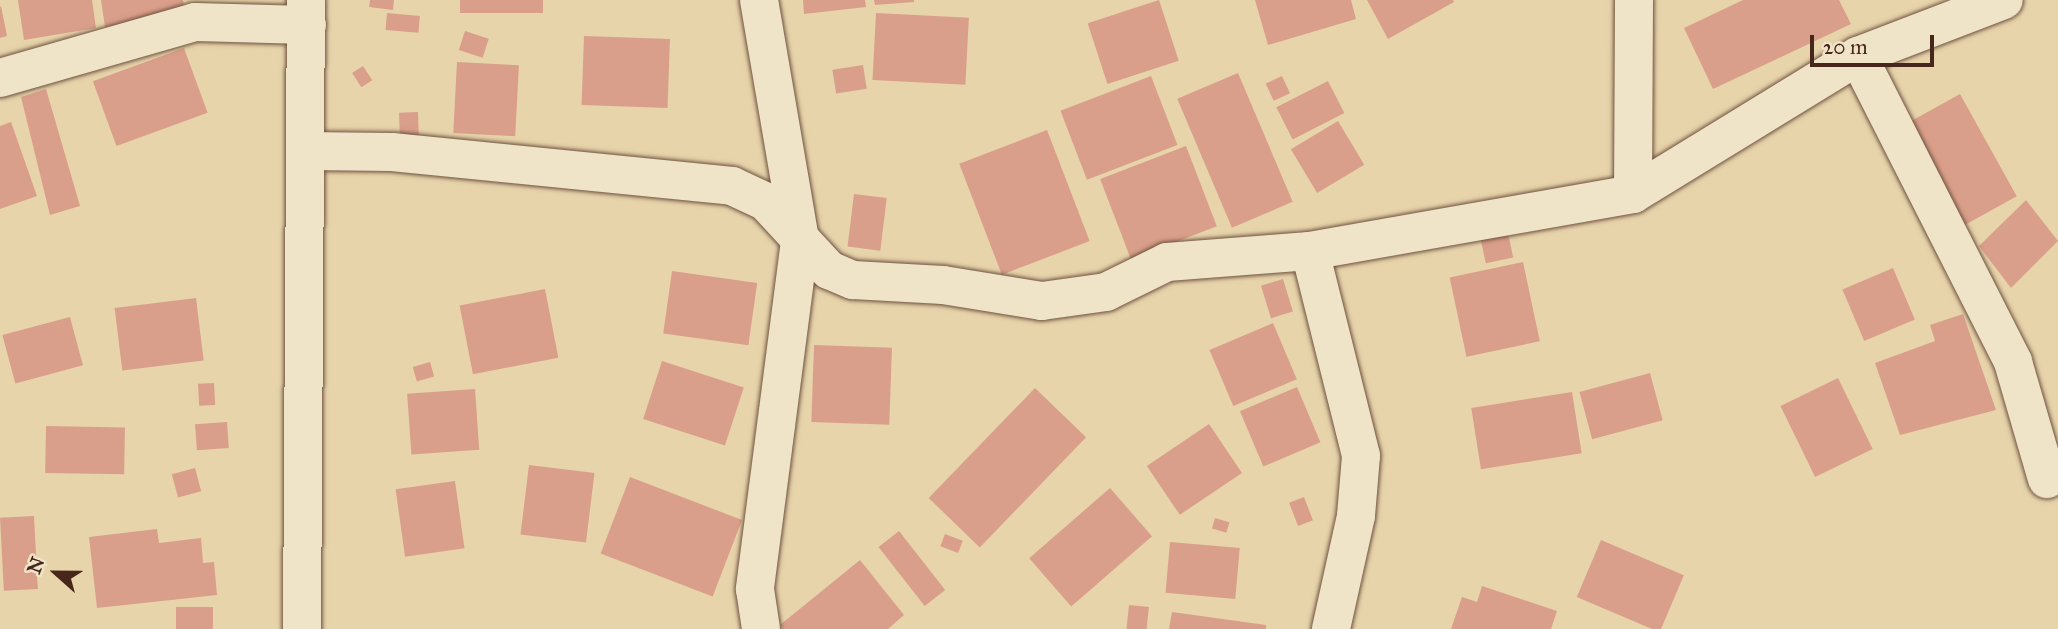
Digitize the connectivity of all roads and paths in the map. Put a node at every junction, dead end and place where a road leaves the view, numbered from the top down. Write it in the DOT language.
graph roads {
  1 [pos="759,0"];
  2 [pos="1634,0"];
  3 [pos="2004,0"];
  4 [pos="306,13"];
  5 [pos="1858,56"];
  6 [pos="0,78"];
  7 [pos="306,151"];
  8 [pos="1633,194"];
  9 [pos="800,241"];
  10 [pos="1310,251"];
  11 [pos="2047,479"];
  12 [pos="302,629"];
  13 [pos="761,629"];
  14 [pos="1331,629"];
  1 -- 9 [label="street"];
  2 -- 8 [label="street"];
  3 -- 5 [label="street"];
  4 -- 6 [label="street"];
  4 -- 7 [label="street"];
  5 -- 8 [label="street"];
  5 -- 11 [label="street"];
  7 -- 9 [label="street"];
  7 -- 12 [label="street"];
  8 -- 10 [label="street"];
  9 -- 10 [label="street"];
  9 -- 13 [label="street"];
  10 -- 14 [label="street"];
}
